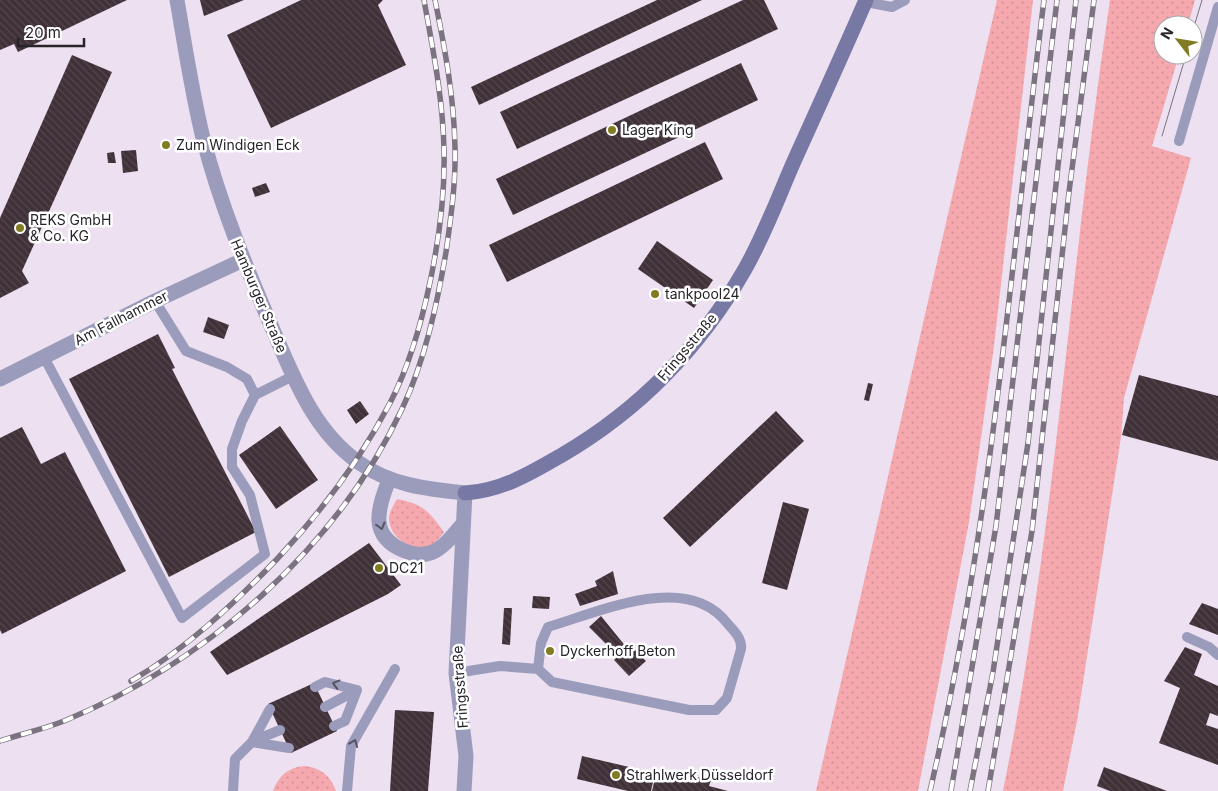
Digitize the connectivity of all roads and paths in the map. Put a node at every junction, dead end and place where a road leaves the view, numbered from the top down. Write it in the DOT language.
graph roads {
  1 [pos="177,0"];
  2 [pos="905,0"];
  3 [pos="866,1"];
  4 [pos="1218,7"];
  5 [pos="1179,141"];
  6 [pos="243,260"];
  7 [pos="155,301"];
  8 [pos="44,357"];
  9 [pos="293,376"];
  10 [pos="0,379"];
  11 [pos="255,395"];
  12 [pos="389,480"];
  13 [pos="465,494"];
  14 [pos="463,524"];
  15 [pos="1187,638"];
  16 [pos="1218,655"];
  17 [pos="394,669"];
  18 [pos="538,669"];
  19 [pos="456,673"];
  20 [pos="316,687"];
  21 [pos="357,690"];
  22 [pos="326,707"];
  23 [pos="270,709"];
  24 [pos="334,726"];
  25 [pos="280,730"];
  26 [pos="252,742"];
  27 [pos="289,748"];
  28 [pos="232,791"];
  29 [pos="346,791"];
  30 [pos="464,791"];
  1 -- 6 [label="street, Hamburger Straße"];
  2 -- 3 [label="lane"];
  3 -- 13 [label="street, Fringsstraße"];
  4 -- 5 [label="lane"];
  6 -- 7 [label="street, Am Fallhammer"];
  6 -- 9 [label="street, Hamburger Straße"];
  7 -- 8 [label="street, Am Fallhammer"];
  7 -- 11 [label="lane"];
  8 -- 10 [label="street, Am Fallhammer"];
  8 -- 11 [label="lane"];
  9 -- 11 [label="lane"];
  9 -- 12 [label="street, Hamburger Straße"];
  12 -- 13 [label="street, Hamburger Straße"];
  12 -- 14 [label="street, one-way"];
  13 -- 14 [label="street, Fringsstraße"];
  14 -- 19 [label="street, Fringsstraße"];
  15 -- 16 [label="lane"];
  29 -- 17 [label="lane, one-way"];
  18 -- 18 [label="lane"];
  18 -- 19 [label="lane"];
  19 -- 30 [label="street, Fringsstraße"];
  21 -- 20 [label="lane, one-way"];
  21 -- 22 [label="lane"];
  21 -- 24 [label="lane"];
  23 -- 26 [label="lane"];
  25 -- 26 [label="lane"];
  26 -- 27 [label="lane"];
  26 -- 28 [label="lane"];
}
